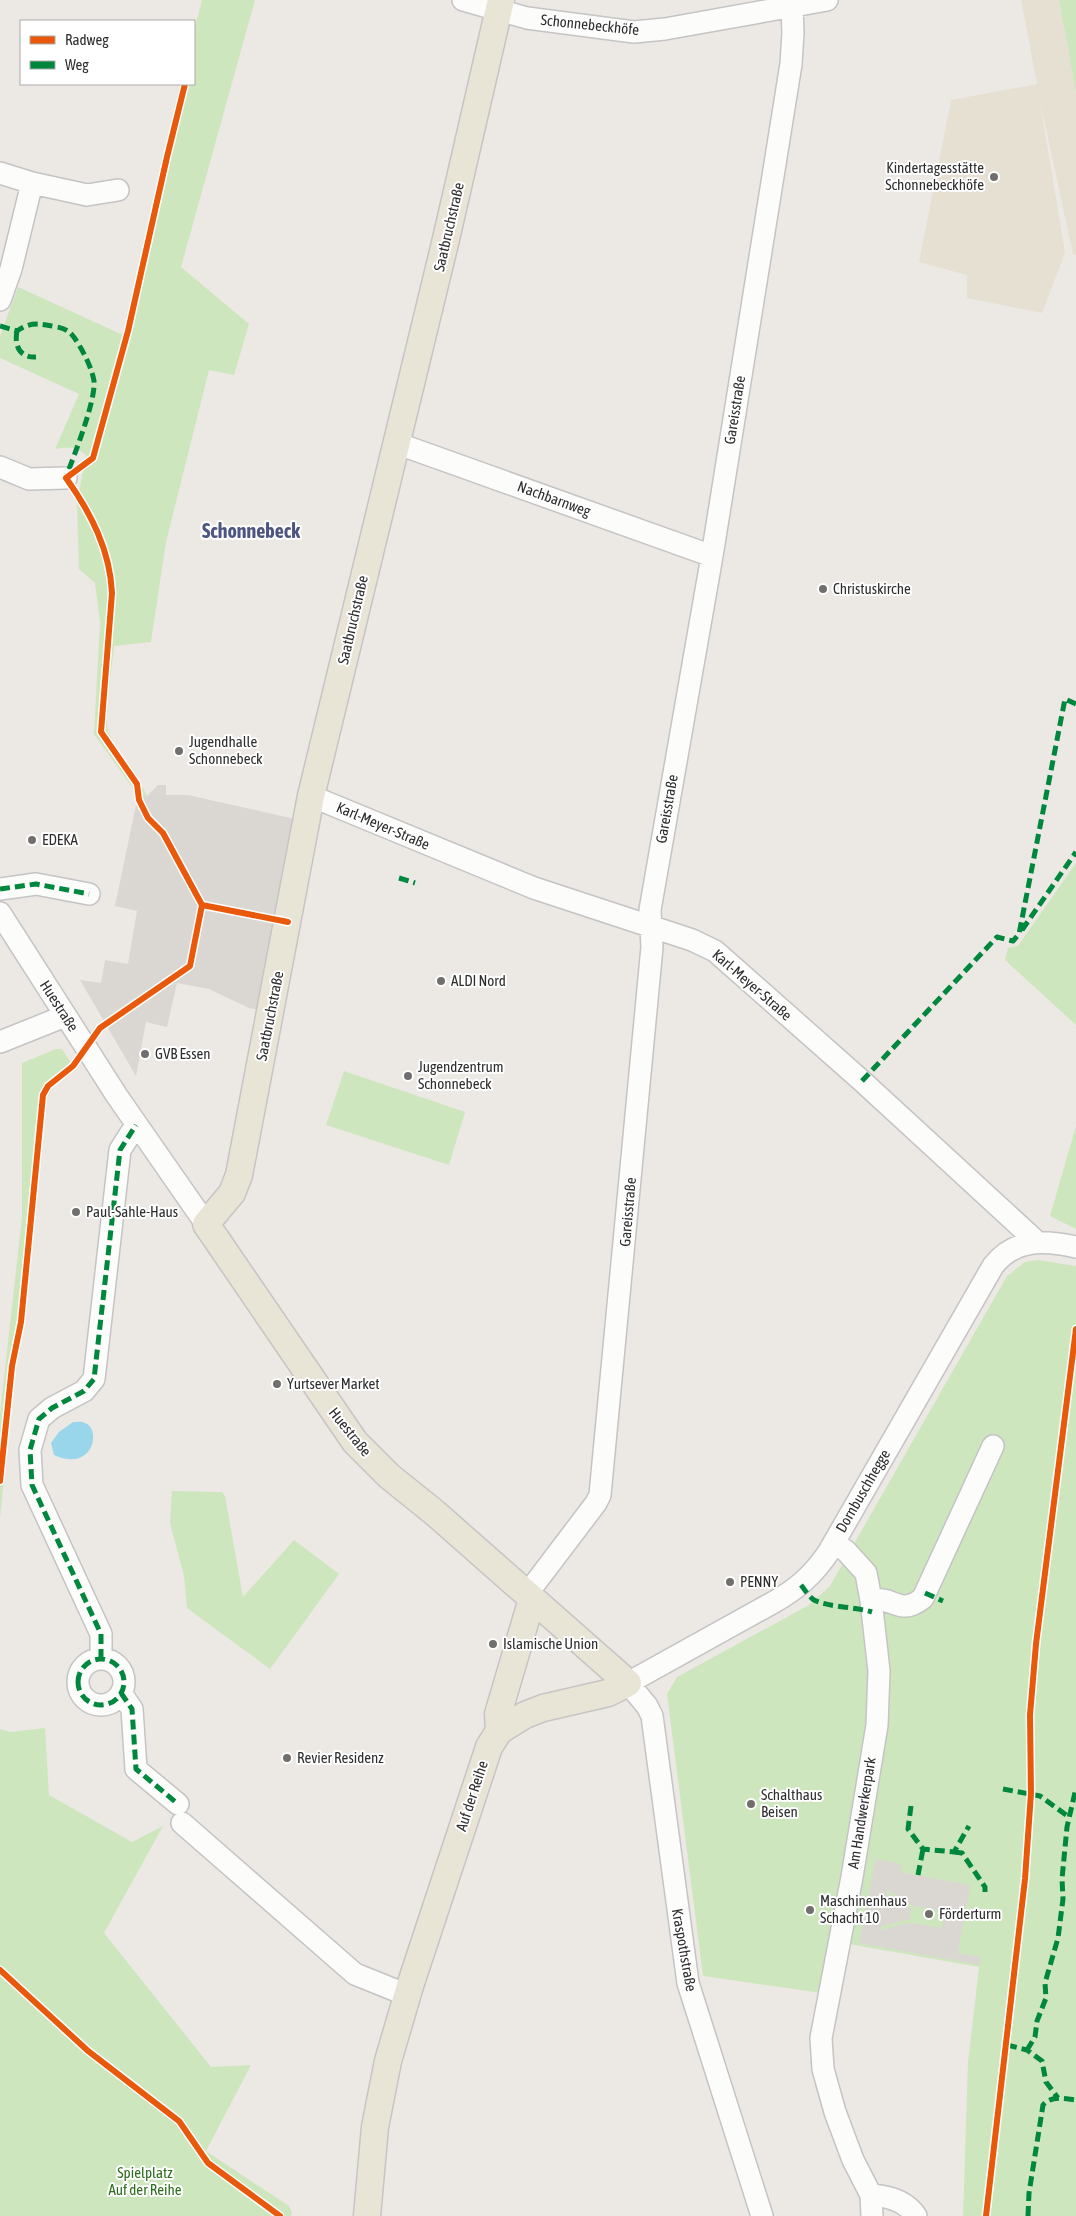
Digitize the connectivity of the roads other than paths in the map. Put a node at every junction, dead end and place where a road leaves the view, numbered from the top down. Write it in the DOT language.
graph roads {
  1 [pos="463,0"];
  2 [pos="808,3"];
  3 [pos="500,5"];
  4 [pos="0,173"];
  5 [pos="32,183"];
  6 [pos="118,190"];
  7 [pos="0,300"];
  8 [pos="396,443"];
  9 [pos="0,467"];
  10 [pos="66,478"];
  11 [pos="712,556"];
  12 [pos="311,796"];
  13 [pos="0,889"];
  14 [pos="89,894"];
  15 [pos="0,913"];
  16 [pos="650,927"];
  17 [pos="65,1016"];
  18 [pos="0,1042"];
  19 [pos="136,1124"];
  20 [pos="206,1224"];
  21 [pos="1037,1242"];
  22 [pos="1076,1247"];
  23 [pos="993,1446"];
  24 [pos="834,1543"];
  25 [pos="530,1596"];
  26 [pos="871,1600"];
  27 [pos="102,1659"];
  28 [pos="628,1684"];
  29 [pos="121,1693"];
  30 [pos="499,1730"];
  31 [pos="407,1995"];
  32 [pos="871,2195"];
  33 [pos="367,2216"];
  34 [pos="762,2216"];
  35 [pos="872,2216"];
  36 [pos="916,2216"];
  1 -- 3 [label="street, Schonnebeckhöfe"];
  2 -- 3 [label="street, Schonnebeckhöfe"];
  2 -- 11 [label="street, Gareisstraße"];
  3 -- 8 [label="main road, Saatbruchstraße"];
  4 -- 5 [label="street"];
  5 -- 6 [label="street"];
  5 -- 7 [label="street"];
  8 -- 11 [label="street, Nachbarnweg"];
  8 -- 12 [label="main road, Saatbruchstraße"];
  9 -- 10 [label="street"];
  11 -- 16 [label="street, Gareisstraße"];
  12 -- 16 [label="street, Karl-Meyer-Straße"];
  12 -- 20 [label="main road, Saatbruchstraße"];
  13 -- 14 [label="street"];
  15 -- 17 [label="street, Huestraße"];
  16 -- 21 [label="street, Karl-Meyer-Straße"];
  16 -- 25 [label="street, Gareisstraße"];
  17 -- 18 [label="street"];
  17 -- 19 [label="street, Huestraße"];
  19 -- 20 [label="street, Huestraße"];
  19 -- 27 [label="street"];
  20 -- 25 [label="main road, Huestraße"];
  21 -- 22 [label="street"];
  21 -- 24 [label="street, Dornbuschhegge"];
  23 -- 26 [label="street"];
  24 -- 26 [label="street, Am Handwerkerpark"];
  24 -- 28 [label="street, Dornbuschhegge"];
  25 -- 28 [label="main road, Huestraße"];
  25 -- 30 [label="main road"];
  26 -- 32 [label="street, Am Handwerkerpark"];
  27 -- 29 [label="street"];
  27 -- 29 [label="street"];
  28 -- 30 [label="main road, Auf der Reihe"];
  28 -- 34 [label="street, Kraspothstraße"];
  29 -- 31 [label="street"];
  30 -- 31 [label="main road, Auf der Reihe"];
  31 -- 33 [label="main road, Auf der Reihe"];
  32 -- 35 [label="street, Am Handwerkerpark"];
  32 -- 36 [label="street"];
}
